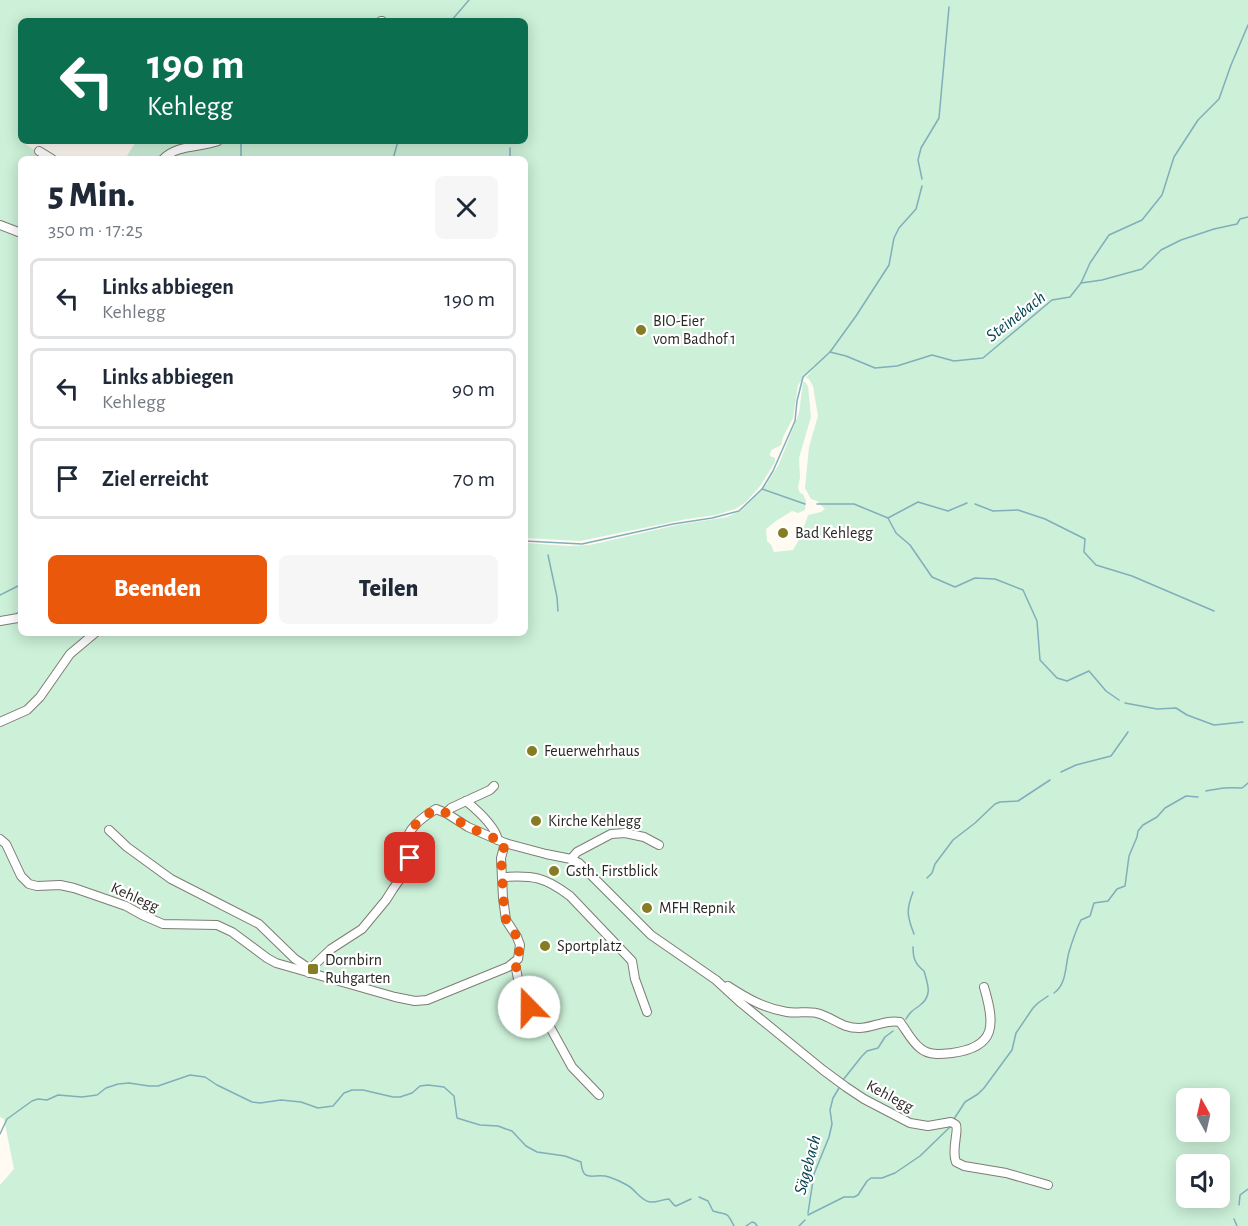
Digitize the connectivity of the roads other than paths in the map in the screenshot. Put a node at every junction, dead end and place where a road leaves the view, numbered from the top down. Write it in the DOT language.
graph roads {
  1 [pos="202,144"];
  2 [pos="39,151"];
  3 [pos="47,156"];
  4 [pos="166,156"];
  5 [pos="0,225"];
  6 [pos="18,232"];
  7 [pos="18,618"];
  8 [pos="0,621"];
  9 [pos="91,636"];
  10 [pos="0,722"];
  11 [pos="494,786"];
  12 [pos="466,801"];
  13 [pos="446,813"];
  14 [pos="109,830"];
  15 [pos="0,839"];
  16 [pos="501,842"];
  17 [pos="659,845"];
  18 [pos="571,859"];
  19 [pos="503,877"];
  20 [pos="514,963"];
  21 [pos="309,971"];
  22 [pos="716,980"];
  23 [pos="984,987"];
  24 [pos="647,1012"];
  25 [pos="599,1095"];
  26 [pos="1048,1185"];
  1 -- 4 [label="street"];
  2 -- 3 [label="street"];
  5 -- 6 [label="street"];
  7 -- 8 [label="street"];
  9 -- 10 [label="street"];
  11 -- 12 [label="street"];
  12 -- 13 [label="street"];
  12 -- 16 [label="street"];
  13 -- 16 [label="street, Kehlegg"];
  13 -- 21 [label="street"];
  14 -- 21 [label="street, Kehlegg"];
  15 -- 21 [label="street, Kehlegg"];
  16 -- 18 [label="street, Kehlegg"];
  16 -- 19 [label="street"];
  17 -- 18 [label="street"];
  18 -- 22 [label="street, Kehlegg"];
  19 -- 20 [label="street"];
  19 -- 24 [label="street"];
  20 -- 21 [label="street, Kehlegg"];
  20 -- 25 [label="street"];
  22 -- 23 [label="street, Kehlegg"];
  22 -- 26 [label="street, Kehlegg"];
}
